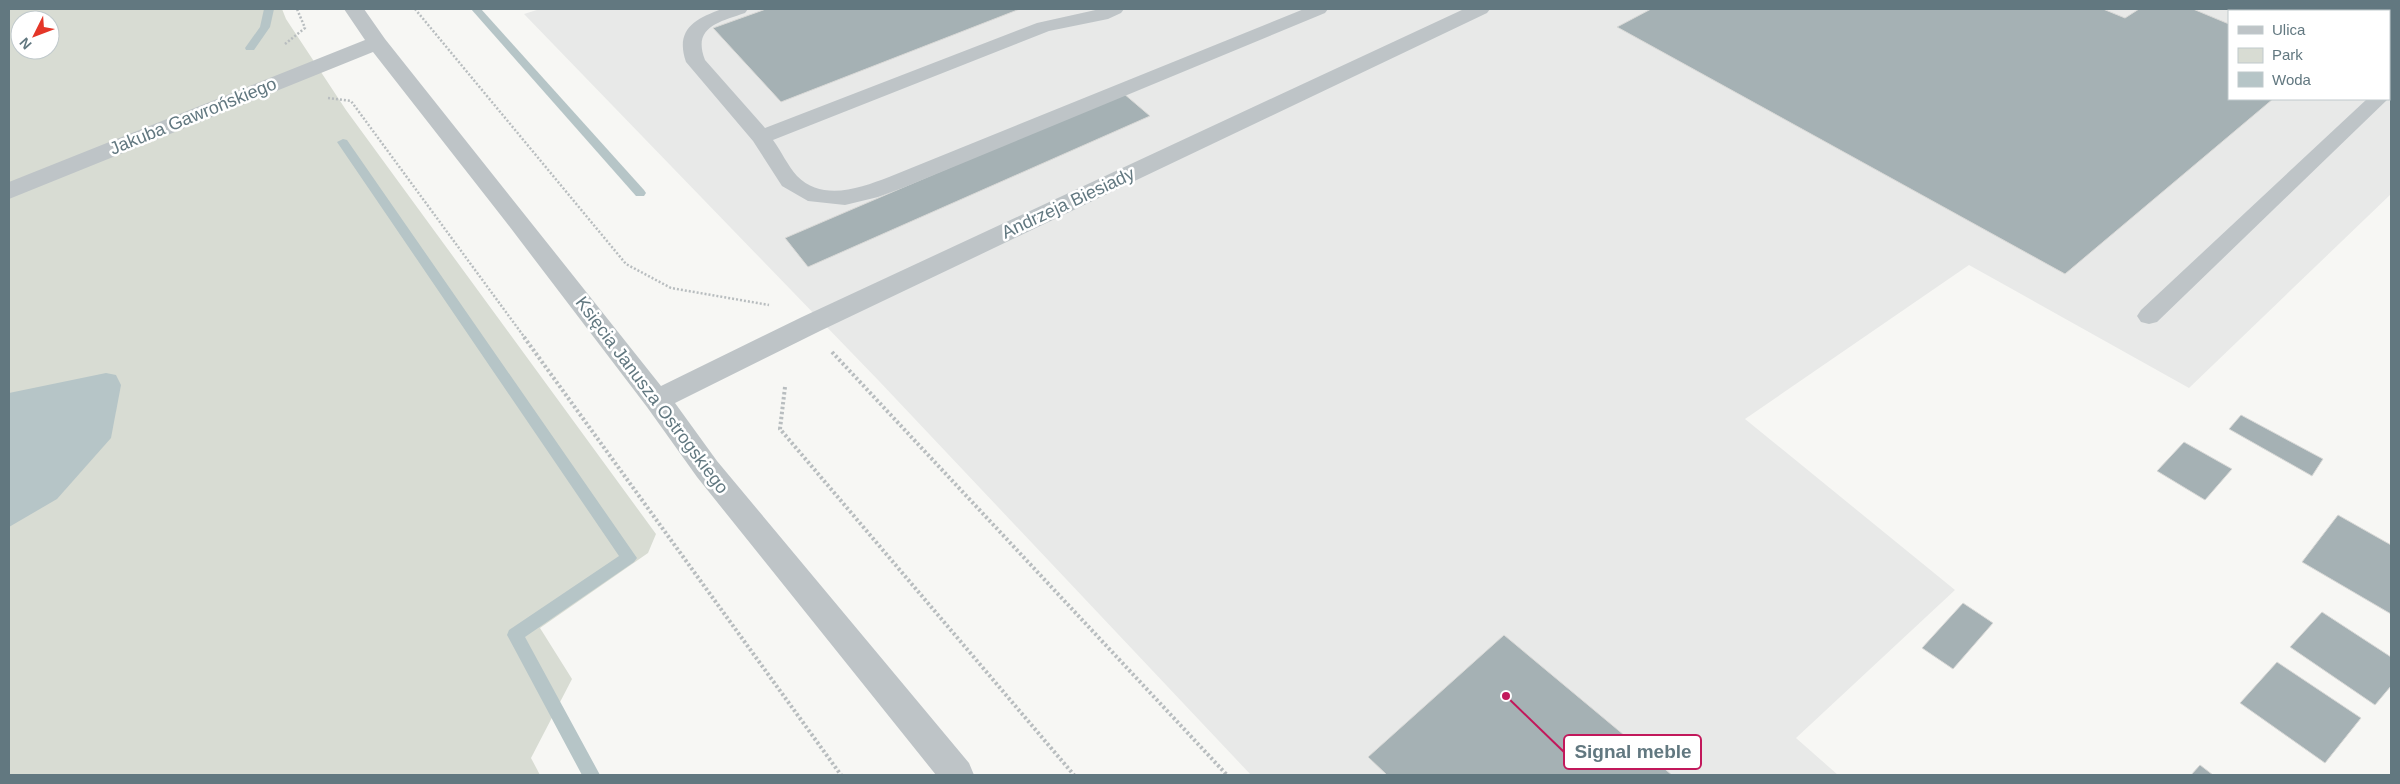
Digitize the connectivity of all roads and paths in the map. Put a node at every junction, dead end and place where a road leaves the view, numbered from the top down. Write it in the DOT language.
graph roads {
  1 [pos="297,9"];
  2 [pos="354,9"];
  3 [pos="415,9"];
  4 [pos="739,9"];
  5 [pos="1115,9"];
  6 [pos="1319,9"];
  7 [pos="1480,9"];
  8 [pos="305,28"];
  9 [pos="377,43"];
  10 [pos="325,98"];
  11 [pos="2377,100"];
  12 [pos="761,137"];
  13 [pos="9,191"];
  14 [pos="772,305"];
  15 [pos="2150,316"];
  16 [pos="836,356"];
  17 [pos="785,387"];
  18 [pos="657,400"];
  19 [pos="841,775"];
  20 [pos="957,775"];
  21 [pos="1074,775"];
  22 [pos="1227,775"];
  1 -- 8 [label="path"];
  2 -- 9 [label="street, Księcia Janusza Ostrogskiego"];
  3 -- 14 [label="path"];
  4 -- 12 [label="lane"];
  5 -- 12 [label="lane"];
  6 -- 12 [label="lane"];
  7 -- 18 [label="street, Andrzeja Biesiady"];
  9 -- 13 [label="street, Jakuba Gawrońskiego"];
  9 -- 18 [label="street, Księcia Janusza Ostrogskiego"];
  10 -- 19 [label="path"];
  11 -- 15 [label="lane"];
  16 -- 22 [label="path"];
  17 -- 21 [label="path"];
  18 -- 20 [label="street, Księcia Janusza Ostrogskiego"];
}
